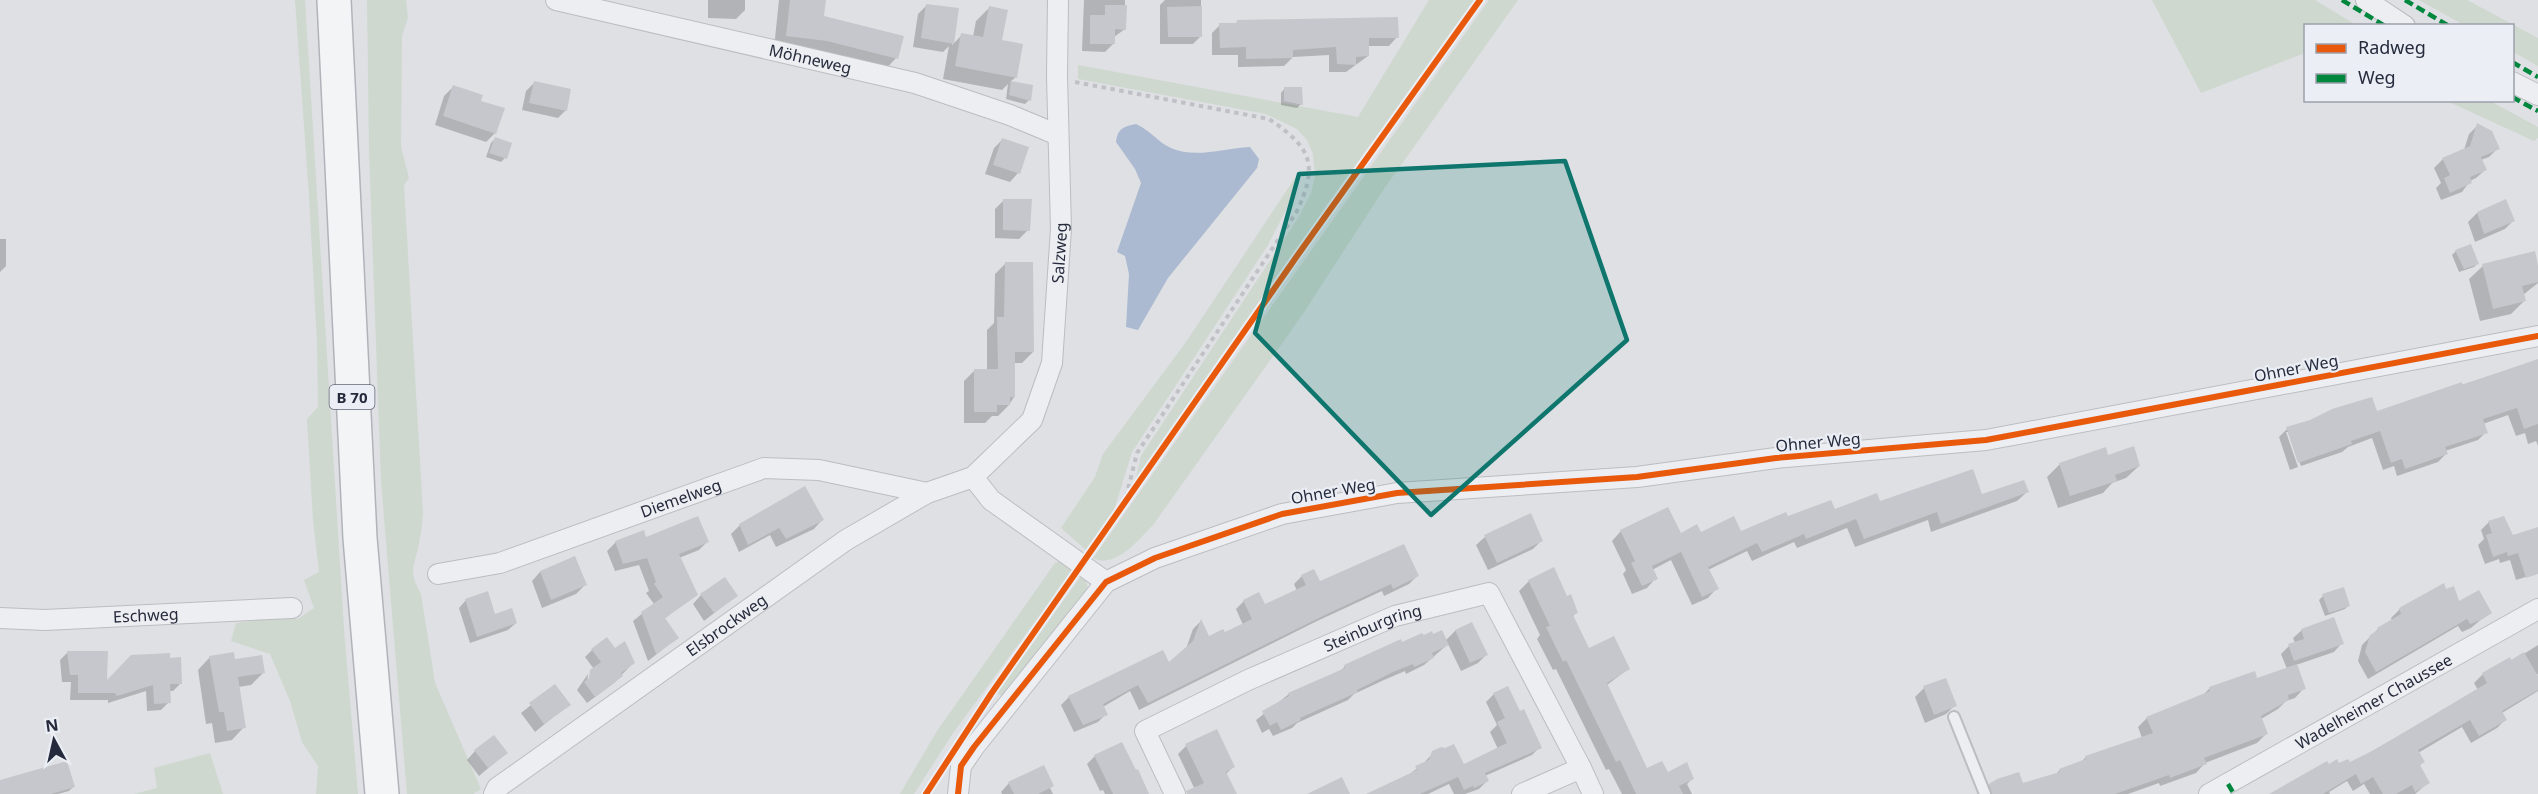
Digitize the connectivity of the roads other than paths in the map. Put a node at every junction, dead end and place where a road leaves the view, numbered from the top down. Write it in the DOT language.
graph roads {
  1 [pos="334,0"];
  2 [pos="558,0"];
  3 [pos="1058,0"];
  4 [pos="2366,0"];
  5 [pos="2401,24"];
  6 [pos="2514,83"];
  7 [pos="2538,95"];
  8 [pos="1058,135"];
  9 [pos="2538,336"];
  10 [pos="973,477"];
  11 [pos="927,494"];
  12 [pos="438,574"];
  13 [pos="1106,582"];
  14 [pos="292,608"];
  15 [pos="2538,609"];
  16 [pos="0,618"];
  17 [pos="1954,717"];
  18 [pos="1581,768"];
  19 [pos="2231,789"];
  20 [pos="382,794"];
  21 [pos="494,794"];
  22 [pos="958,794"];
  23 [pos="1175,794"];
  24 [pos="1522,794"];
  25 [pos="1593,794"];
  26 [pos="1985,794"];
  27 [pos="2209,794"];
  1 -- 20 [label="highway, B 70"];
  2 -- 8 [label="street, Möhneweg"];
  3 -- 8 [label="street, Salzweg"];
  4 -- 5 [label="street"];
  6 -- 7 [label="street"];
  8 -- 10 [label="street, Salzweg"];
  9 -- 13 [label="street, Ohner Weg"];
  10 -- 11 [label="street, Elsbrockweg"];
  10 -- 13 [label="street"];
  11 -- 12 [label="street, Diemelweg"];
  11 -- 21 [label="street, Elsbrockweg"];
  13 -- 22 [label="street"];
  14 -- 16 [label="street, Eschweg"];
  15 -- 19 [label="street, Wadelheimer Chaussee"];
  17 -- 26 [label="lane"];
  18 -- 23 [label="street, Steinburgring"];
  18 -- 24 [label="street"];
  18 -- 25 [label="street, Steinburgring"];
  19 -- 27 [label="street, Wadelheimer Chaussee"];
}
